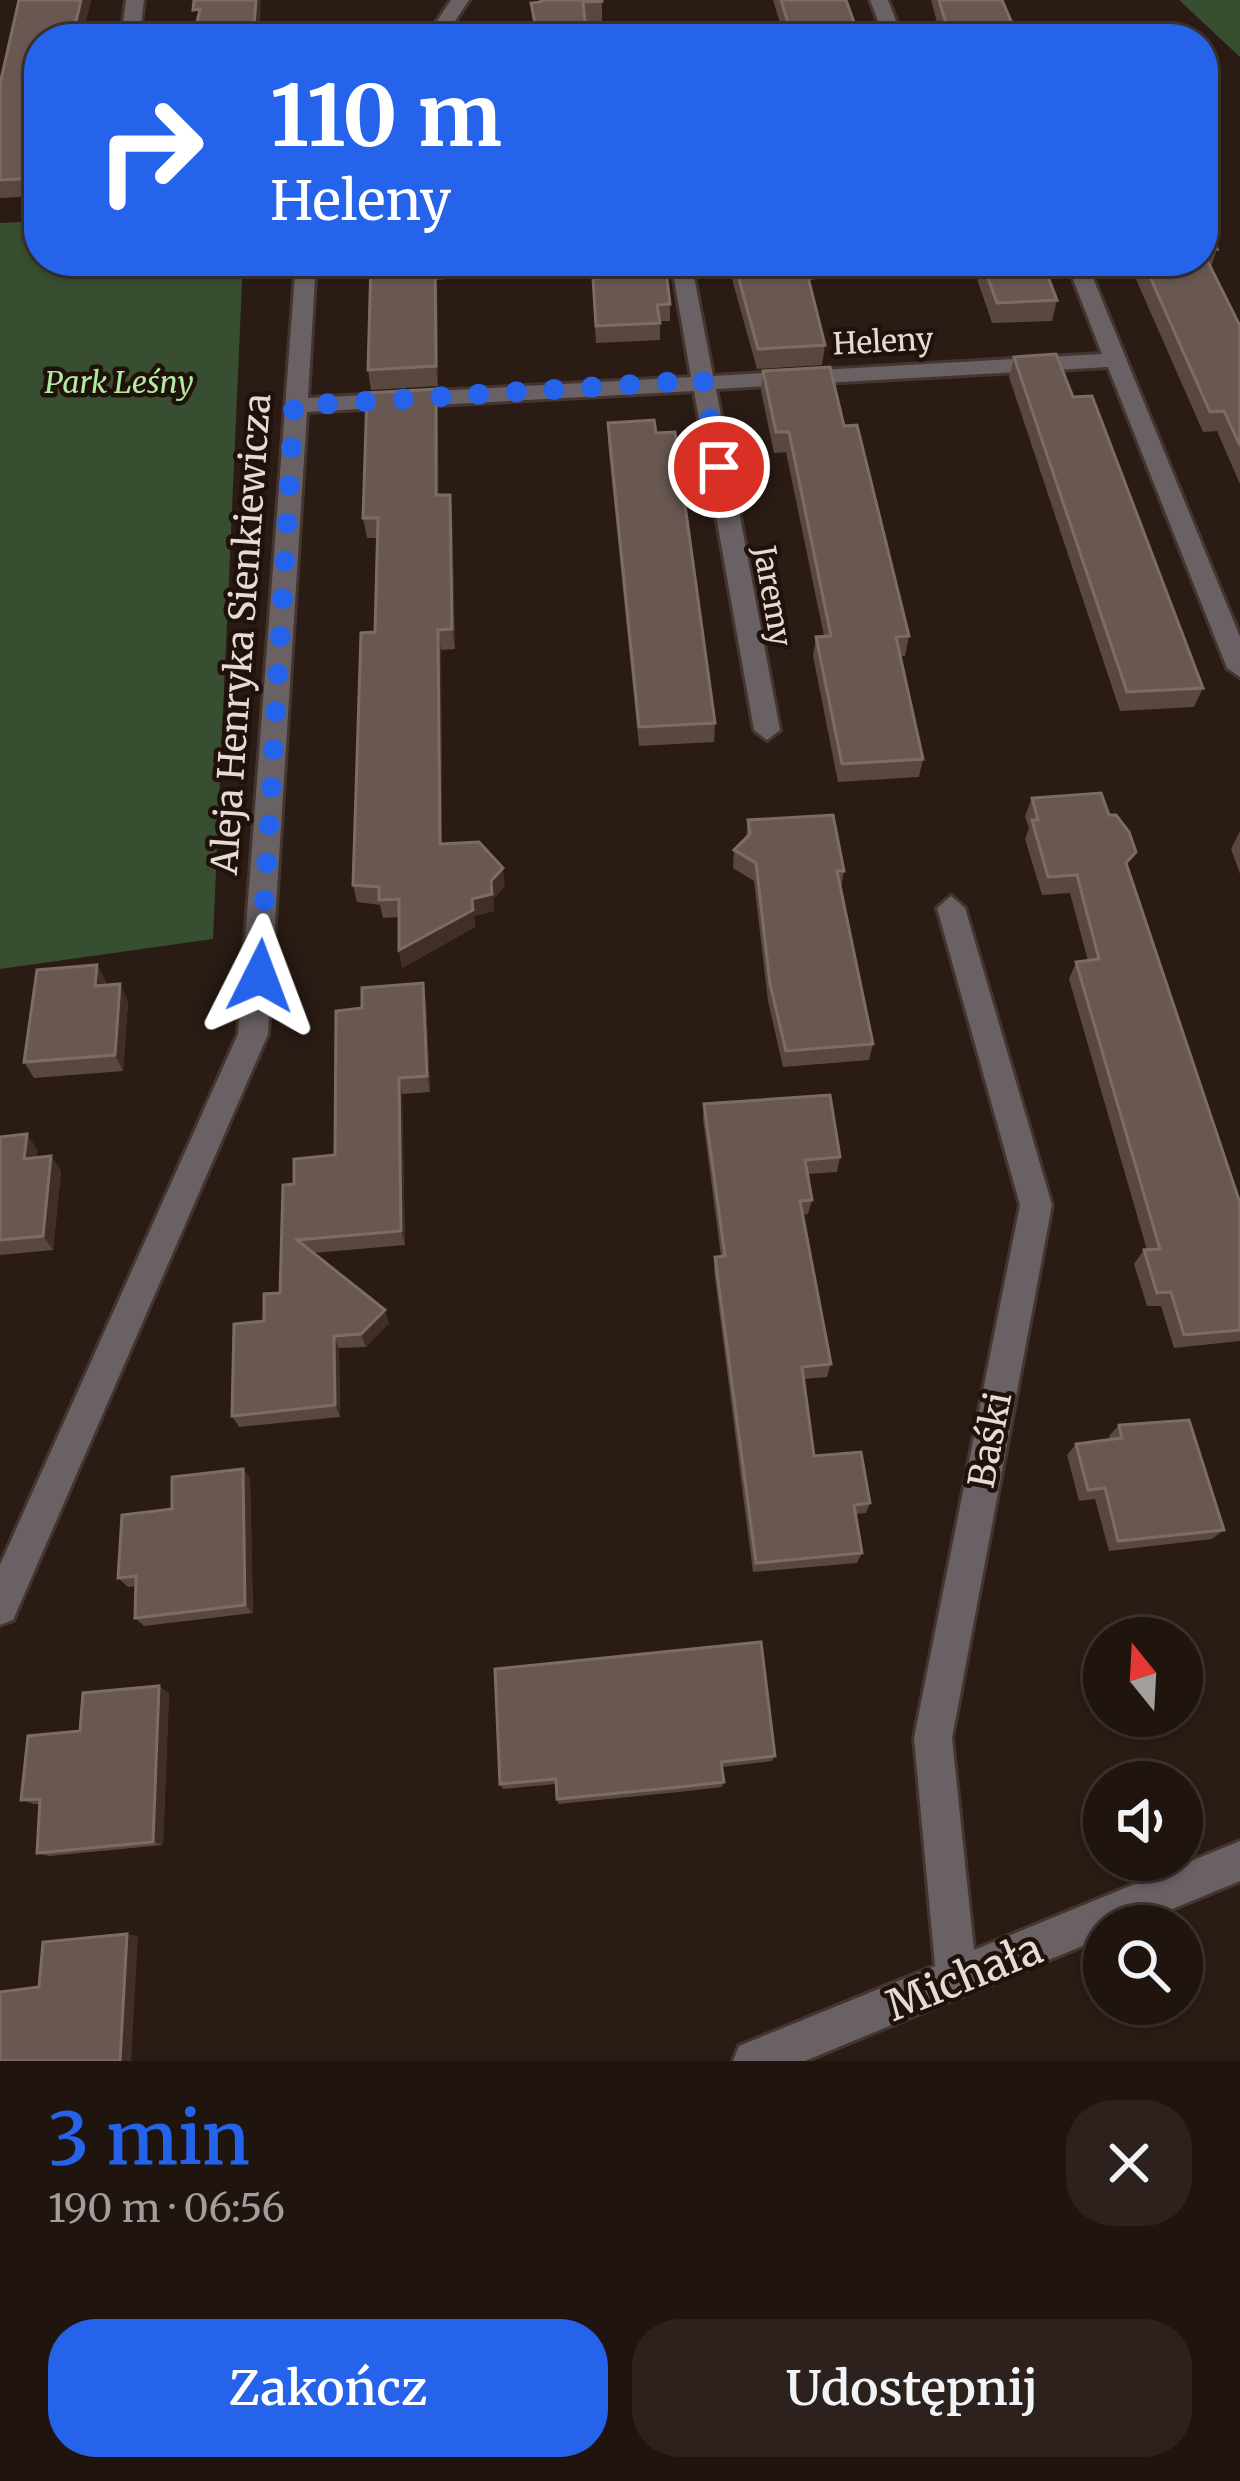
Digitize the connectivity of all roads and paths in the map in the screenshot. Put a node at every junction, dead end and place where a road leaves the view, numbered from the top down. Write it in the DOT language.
graph roads {
  1 [pos="304,276"];
  2 [pos="684,276"];
  3 [pos="1082,276"];
  4 [pos="1116,361"];
  5 [pos="703,380"];
  6 [pos="294,406"];
  7 [pos="1240,668"];
  8 [pos="767,730"];
  9 [pos="951,908"];
  10 [pos="0,1607"];
  11 [pos="1240,1861"];
  12 [pos="957,1981"];
  13 [pos="754,2061"];
  1 -- 6 [label="street, Aleja Henryka Sienkiewicza"];
  2 -- 5 [label="street, Jaremy"];
  3 -- 4 [label="street"];
  4 -- 5 [label="street, Heleny"];
  4 -- 7 [label="street"];
  5 -- 6 [label="street, Heleny"];
  5 -- 8 [label="street, Jaremy"];
  6 -- 10 [label="street, Aleja Henryka Sienkiewicza"];
  9 -- 12 [label="street, Baśki"];
  11 -- 12 [label="street, Michała"];
  12 -- 13 [label="street, Michała"];
}
